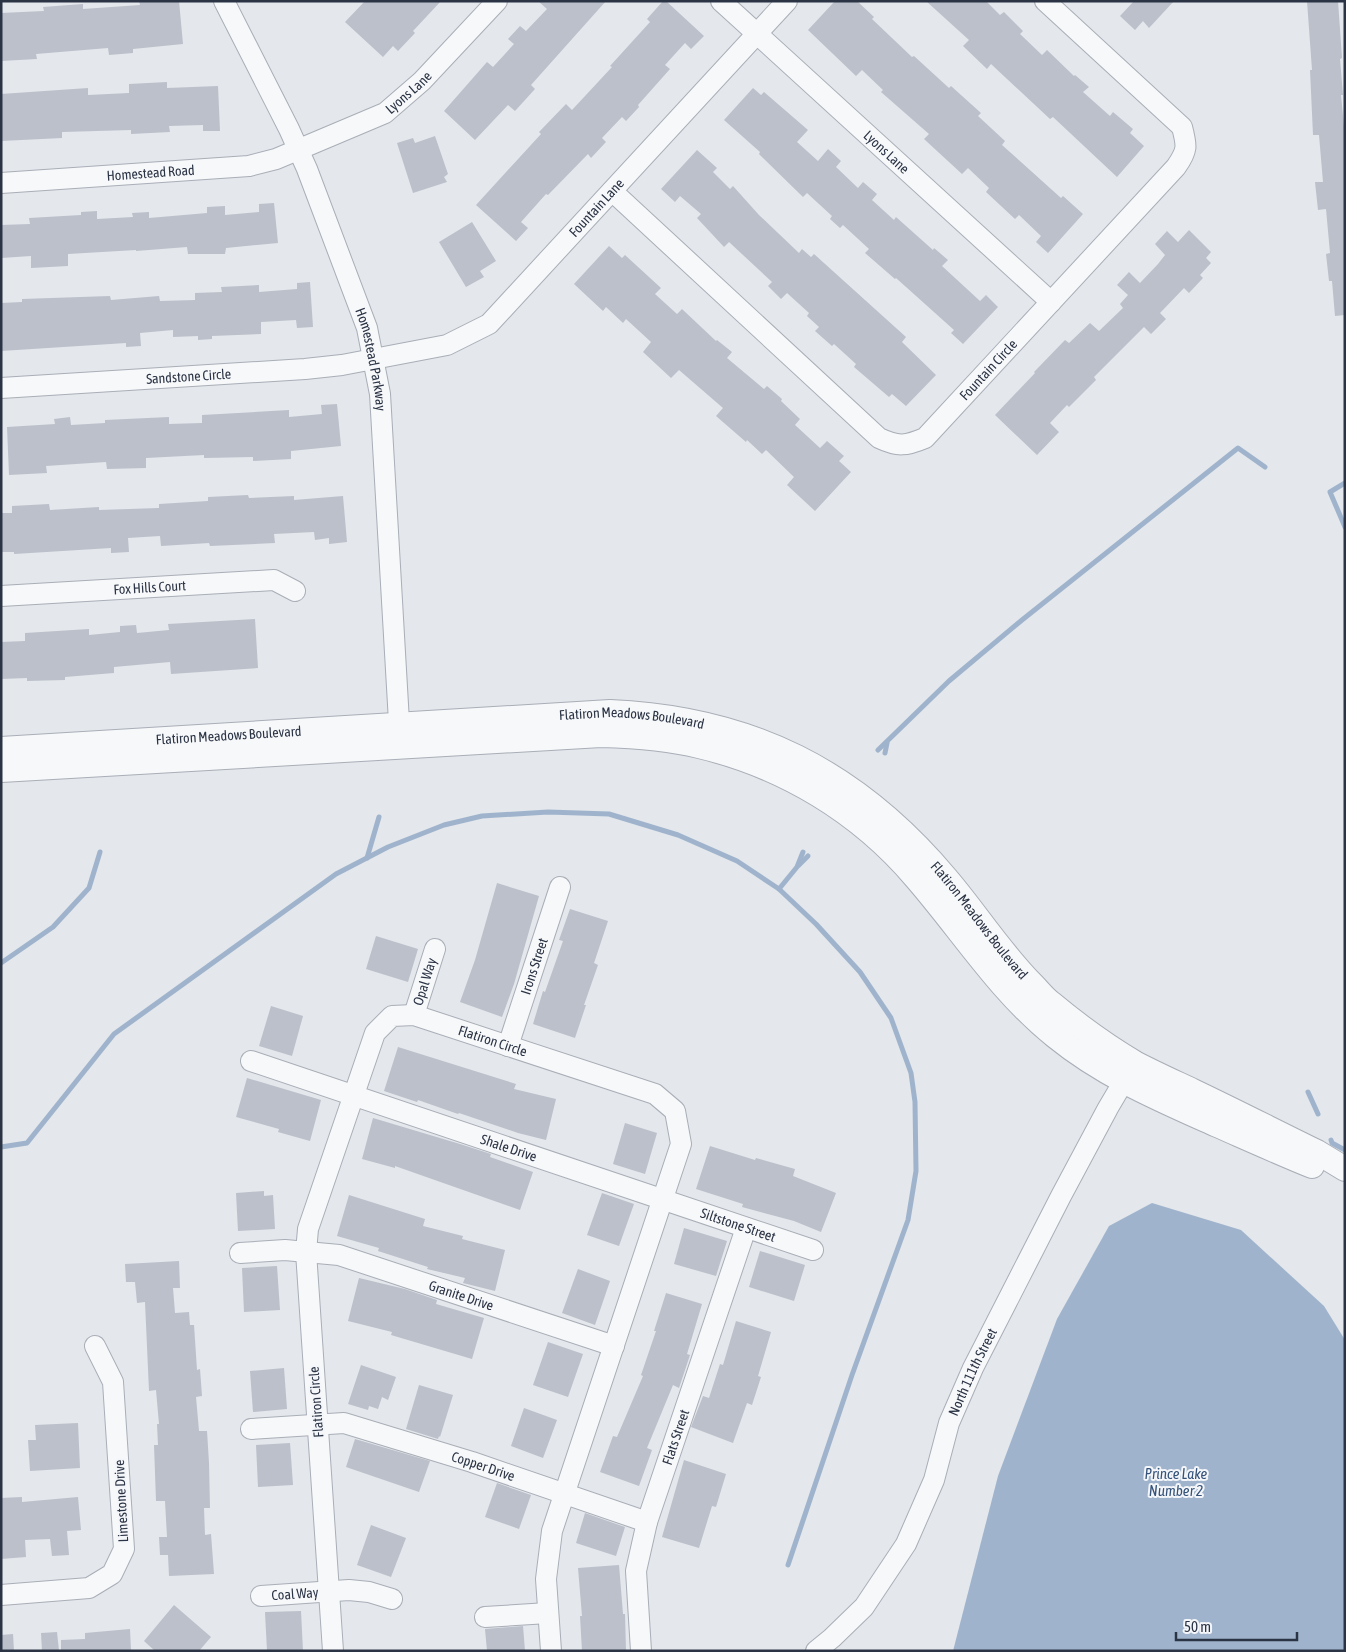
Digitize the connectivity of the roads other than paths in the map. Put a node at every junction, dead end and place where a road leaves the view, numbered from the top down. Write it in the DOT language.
graph roads {
  1 [pos="224,1"];
  2 [pos="497,1"];
  3 [pos="721,1"];
  4 [pos="787,1"];
  5 [pos="1045,1"];
  6 [pos="757,34"];
  7 [pos="298,149"];
  8 [pos="1,183"];
  9 [pos="612,191"];
  10 [pos="1051,302"];
  11 [pos="373,360"];
  12 [pos="1,388"];
  13 [pos="296,591"];
  14 [pos="1,596"];
  15 [pos="400,735"];
  16 [pos="1,749"];
  17 [pos="1,770"];
  18 [pos="560,887"];
  19 [pos="435,949"];
  20 [pos="414,1015"];
  21 [pos="508,1046"];
  22 [pos="251,1061"];
  23 [pos="1129,1072"];
  24 [pos="354,1095"];
  25 [pos="1345,1169"];
  26 [pos="1345,1177"];
  27 [pos="664,1199"];
  28 [pos="746,1228"];
  29 [pos="813,1250"];
  30 [pos="306,1252"];
  31 [pos="240,1253"];
  32 [pos="95,1346"];
  33 [pos="614,1346"];
  34 [pos="317,1424"];
  35 [pos="251,1429"];
  36 [pos="565,1494"];
  37 [pos="647,1522"];
  38 [pos="329,1592"];
  39 [pos="1,1594"];
  40 [pos="261,1596"];
  41 [pos="392,1599"];
  42 [pos="548,1613"];
  43 [pos="485,1617"];
  44 [pos="333,1651"];
  45 [pos="551,1651"];
  46 [pos="641,1651"];
  47 [pos="816,1651"];
  1 -- 7 [label="street, Homestead Parkway"];
  2 -- 7 [label="street, Lyons Lane"];
  3 -- 6 [label="street, Lyons Lane"];
  4 -- 6 [label="street, Fountain Lane"];
  5 -- 10 [label="street, Fountain Circle"];
  6 -- 9 [label="street, Fountain Lane"];
  6 -- 10 [label="street, Lyons Lane"];
  7 -- 8 [label="street, Homestead Road"];
  7 -- 11 [label="street, Homestead Parkway"];
  9 -- 10 [label="street, Fountain Circle"];
  9 -- 11 [label="street, Fountain Lane"];
  11 -- 12 [label="street, Sandstone Circle"];
  11 -- 15 [label="street, Homestead Parkway"];
  13 -- 14 [label="street, Fox Hills Court"];
  15 -- 16 [label="street, Flatiron Meadows Boulevard"];
  15 -- 17 [label="street, Flatiron Meadows Boulevard"];
  15 -- 23 [label="street, Flatiron Meadows Boulevard"];
  18 -- 21 [label="street, Irons Street"];
  19 -- 20 [label="street, Opal Way"];
  20 -- 21 [label="street, Flatiron Circle"];
  20 -- 24 [label="street, Flatiron Circle"];
  21 -- 27 [label="street, Flatiron Circle"];
  22 -- 24 [label="street, Shale Drive"];
  23 -- 25 [label="street"];
  23 -- 26 [label="street"];
  23 -- 47 [label="street, North 111th Street"];
  24 -- 27 [label="street, Shale Drive"];
  24 -- 30 [label="street, Flatiron Circle"];
  27 -- 28 [label="street, Siltstone Street"];
  27 -- 33 [label="street, Flatiron Circle"];
  28 -- 29 [label="street, Siltstone Street"];
  28 -- 37 [label="street, Flats Street"];
  30 -- 31 [label="street, Granite Drive"];
  30 -- 33 [label="street, Granite Drive"];
  30 -- 34 [label="street, Flatiron Circle"];
  32 -- 39 [label="street, Limestone Drive"];
  33 -- 36 [label="street, Flatiron Circle"];
  34 -- 35 [label="street, Copper Drive"];
  34 -- 36 [label="street, Copper Drive"];
  34 -- 38 [label="street, Flatiron Circle"];
  36 -- 37 [label="street, Copper Drive"];
  36 -- 42 [label="street, Flatiron Circle"];
  37 -- 46 [label="street, Flats Street"];
  38 -- 40 [label="street, Coal Way"];
  38 -- 41 [label="street, Coal Way"];
  38 -- 44 [label="street, Flatiron Circle"];
  42 -- 43 [label="street"];
  42 -- 45 [label="street, Flatiron Circle"];
}
